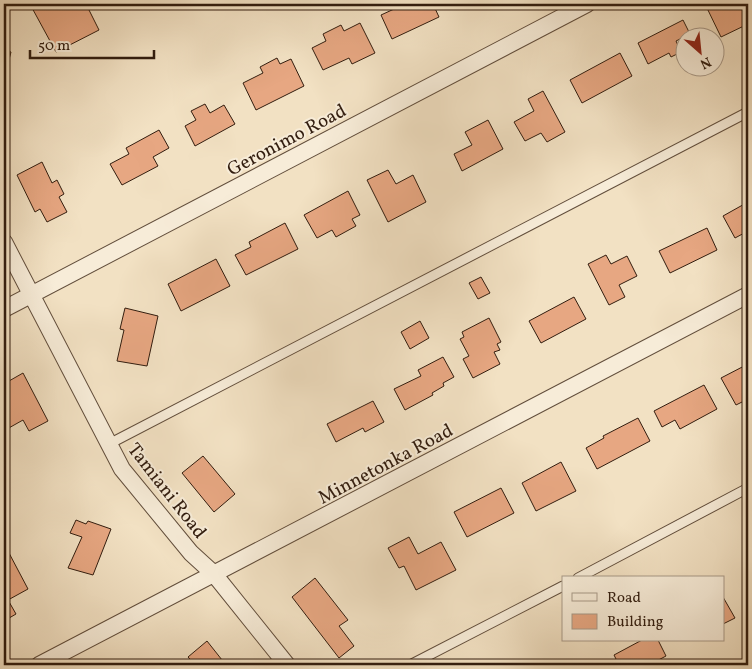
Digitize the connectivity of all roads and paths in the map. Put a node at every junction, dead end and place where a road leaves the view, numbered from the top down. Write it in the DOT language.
graph roads {
  1 [pos="587,4"];
  2 [pos="748,112"];
  3 [pos="4,242"];
  4 [pos="31,295"];
  5 [pos="748,295"];
  6 [pos="4,309"];
  7 [pos="109,444"];
  8 [pos="748,488"];
  9 [pos="214,574"];
  10 [pos="582,576"];
  11 [pos="562,587"];
  12 [pos="39,665"];
  13 [pos="287,665"];
  14 [pos="410,665"];
  1 -- 4 [label="street, Geronimo Road"];
  2 -- 7 [label="lane"];
  3 -- 4 [label="street, Tamiani Road"];
  4 -- 6 [label="street, Geronimo Road"];
  4 -- 7 [label="street, Tamiani Road"];
  5 -- 9 [label="street, Minnetonka Road"];
  7 -- 9 [label="street, Tamiani Road"];
  8 -- 10 [label="lane"];
  9 -- 12 [label="street, Minnetonka Road"];
  9 -- 13 [label="street, Tamiani Road"];
  11 -- 14 [label="lane"];
}
